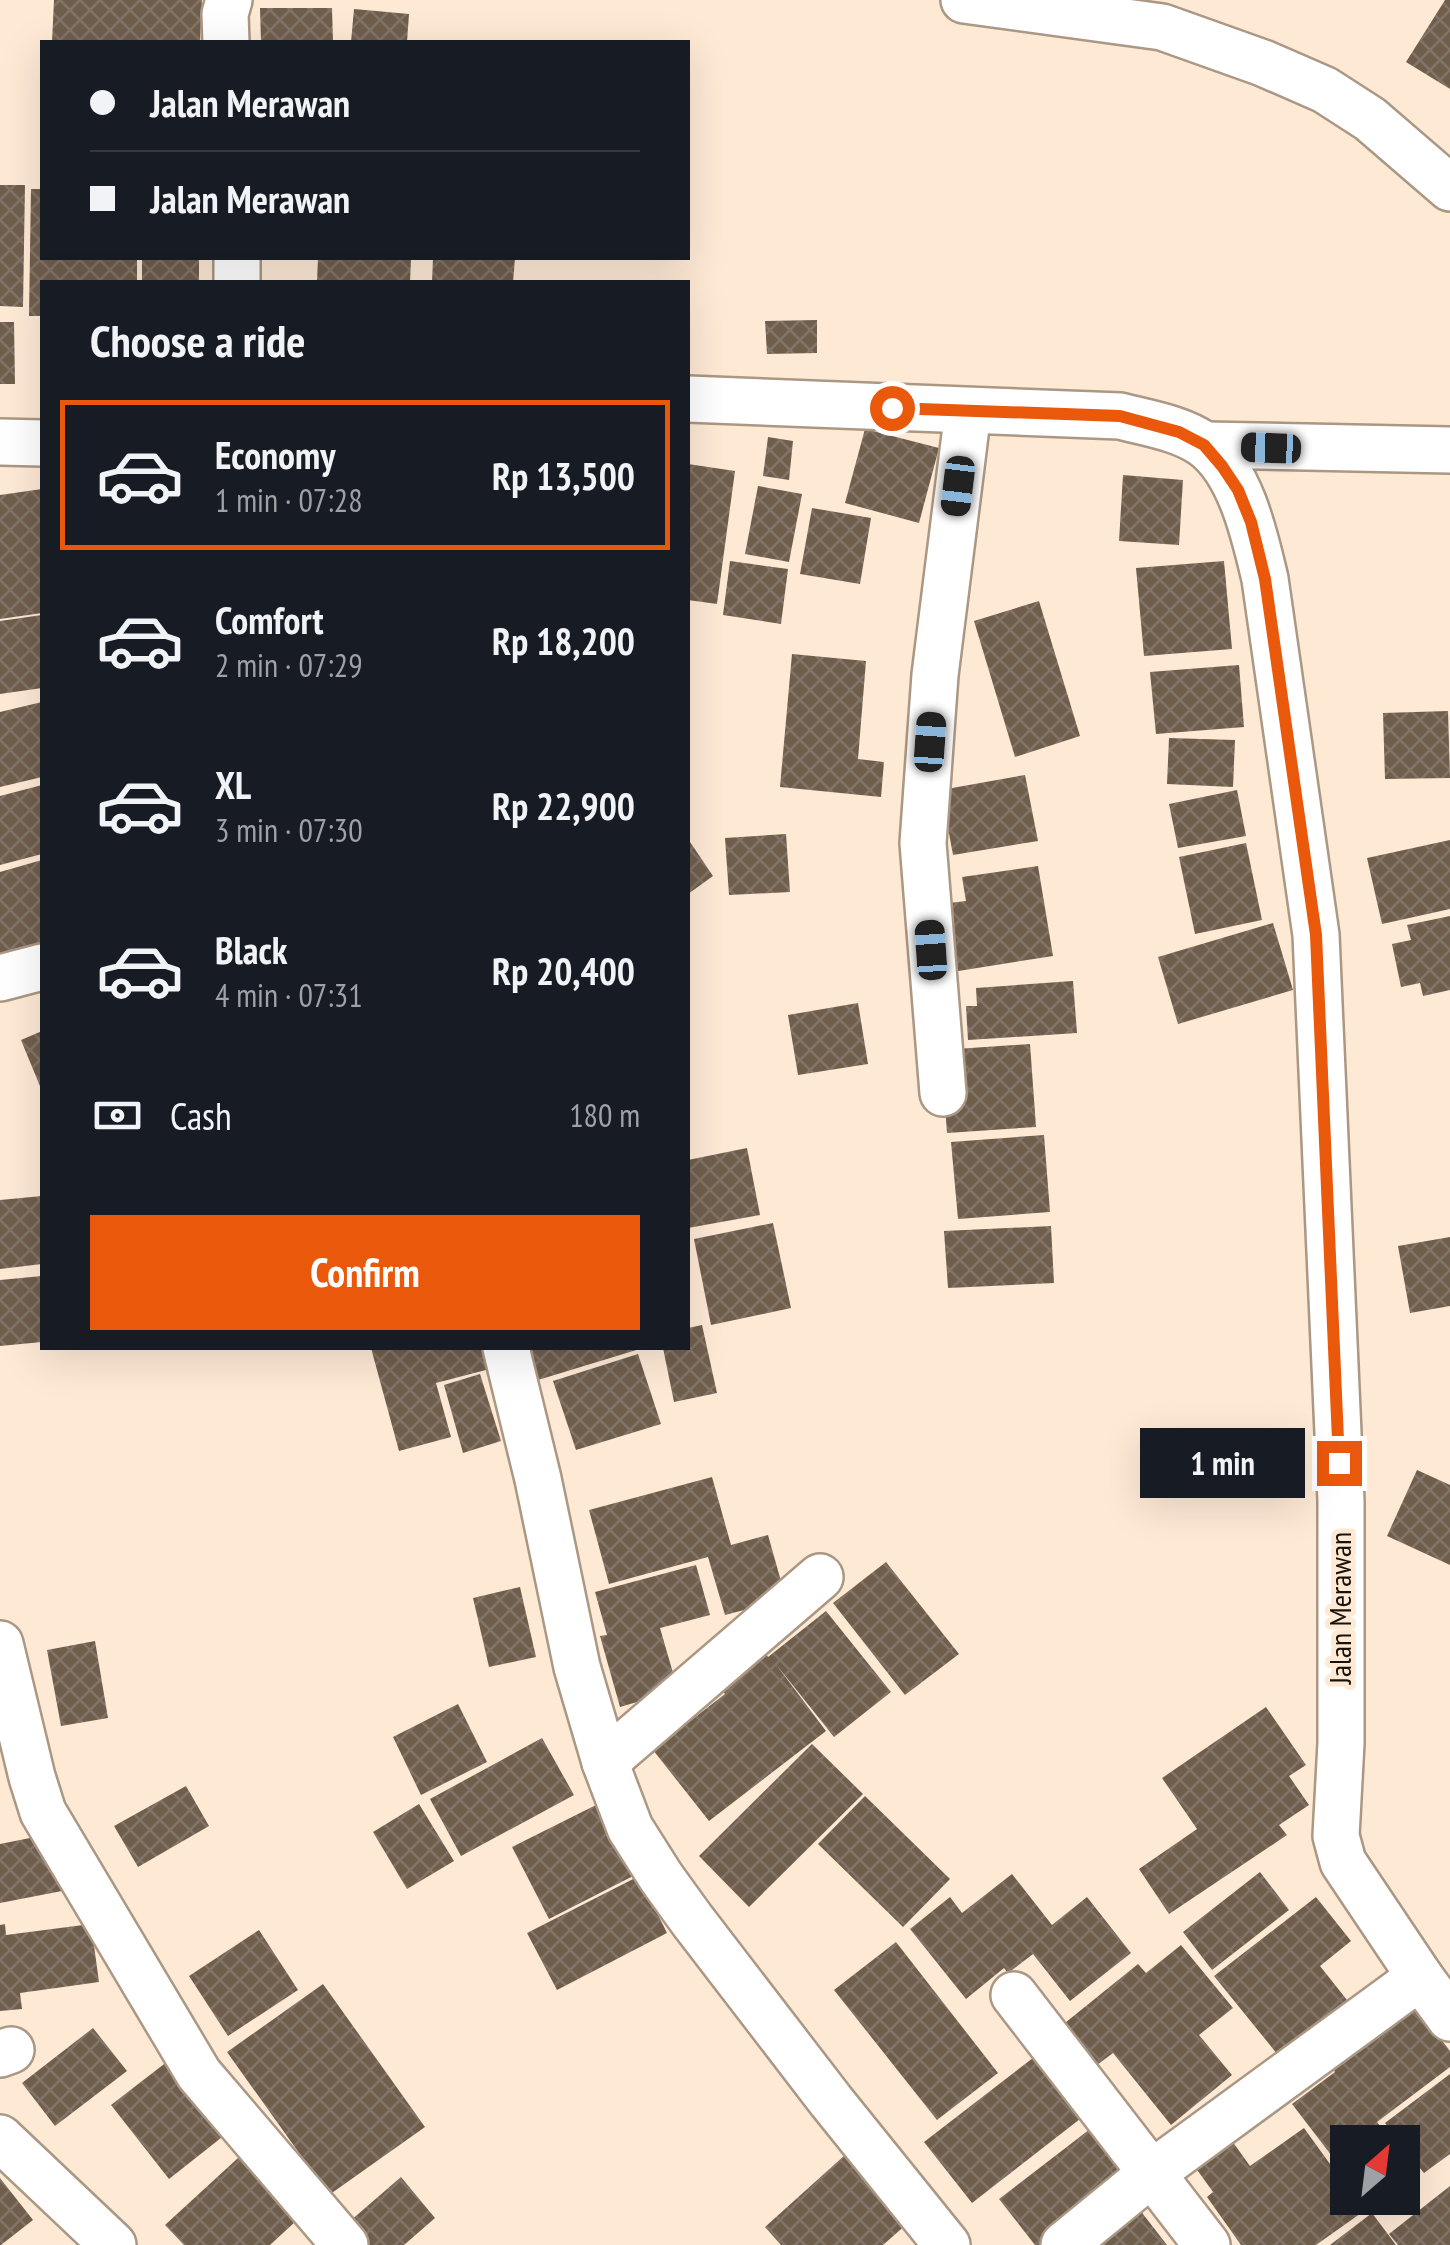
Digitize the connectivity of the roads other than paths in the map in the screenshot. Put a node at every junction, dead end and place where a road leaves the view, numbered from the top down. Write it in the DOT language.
graph roads {
  1 [pos="229,0"];
  2 [pos="964,0"];
  3 [pos="1167,13"];
  4 [pos="226,40"];
  5 [pos="1450,188"];
  6 [pos="690,400"];
  7 [pos="968,411"];
  8 [pos="0,442"];
  9 [pos="40,443"];
  10 [pos="1204,445"];
  11 [pos="1450,450"];
  12 [pos="40,968"];
  13 [pos="0,978"];
  14 [pos="942,1093"];
  15 [pos="506,1350"];
  16 [pos="820,1577"];
  17 [pos="0,1644"];
  18 [pos="605,1762"];
  19 [pos="1420,1978"];
  20 [pos="1014,1995"];
  21 [pos="1450,2018"];
  22 [pos="0,2138"];
  23 [pos="1152,2173"];
  24 [pos="327,2238"];
  25 [pos="114,2245"];
  26 [pos="947,2245"];
  27 [pos="1064,2245"];
  28 [pos="1206,2245"];
  1 -- 4 [label="street"];
  2 -- 3 [label="street"];
  3 -- 5 [label="street"];
  6 -- 7 [label="street"];
  7 -- 10 [label="street"];
  7 -- 14 [label="street"];
  8 -- 9 [label="street"];
  10 -- 11 [label="street"];
  10 -- 19 [label="street, Jalan Merawan"];
  12 -- 13 [label="street"];
  15 -- 18 [label="street"];
  16 -- 18 [label="street"];
  17 -- 24 [label="street"];
  18 -- 26 [label="street"];
  19 -- 21 [label="street, Jalan Merawan"];
  19 -- 23 [label="street"];
  20 -- 23 [label="street"];
  22 -- 25 [label="street"];
  23 -- 27 [label="street"];
  23 -- 28 [label="street"];
}
